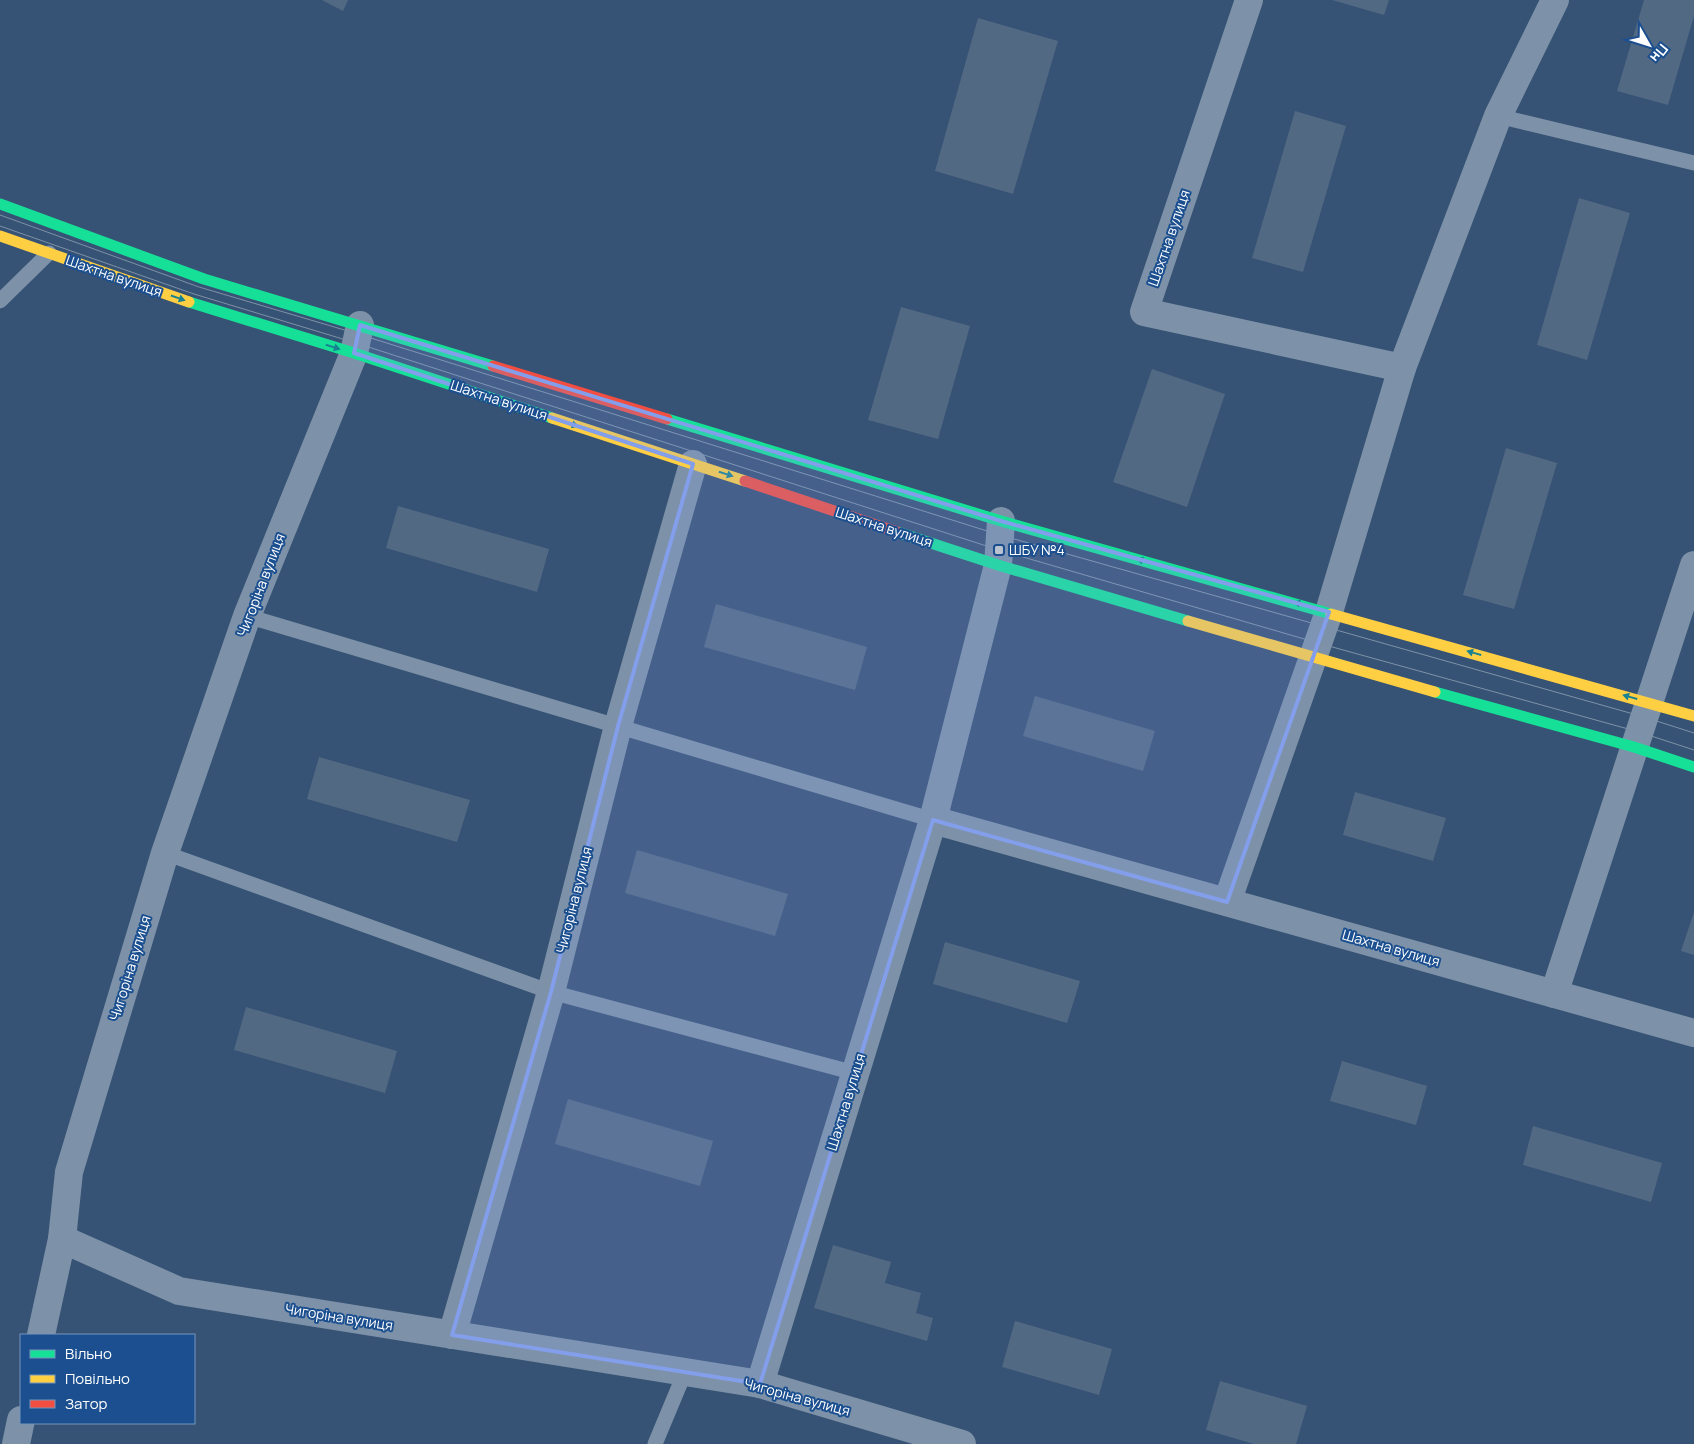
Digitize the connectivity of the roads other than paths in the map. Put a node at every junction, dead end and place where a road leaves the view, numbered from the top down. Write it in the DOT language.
graph roads {
  1 [pos="1249,0"];
  2 [pos="1554,0"];
  3 [pos="1498,116"];
  4 [pos="1694,163"];
  5 [pos="0,204"];
  6 [pos="0,236"];
  7 [pos="48,253"];
  8 [pos="0,301"];
  9 [pos="360,325"];
  10 [pos="354,353"];
  11 [pos="1402,368"];
  12 [pos="693,464"];
  13 [pos="1002,521"];
  14 [pos="998,565"];
  15 [pos="1694,565"];
  16 [pos="1329,612"];
  17 [pos="247,616"];
  18 [pos="1313,658"];
  19 [pos="1649,702"];
  20 [pos="1694,716"];
  21 [pos="618,726"];
  22 [pos="1634,748"];
  23 [pos="1694,768"];
  24 [pos="932,820"];
  25 [pos="165,853"];
  26 [pos="1227,902"];
  27 [pos="550,992"];
  28 [pos="1554,994"];
  29 [pos="1694,1033"];
  30 [pos="855,1073"];
  31 [pos="62,1239"];
  32 [pos="40,1334"];
  33 [pos="452,1335"];
  34 [pos="684,1372"];
  35 [pos="760,1384"];
  36 [pos="20,1424"];
  37 [pos="16,1444"];
  38 [pos="655,1444"];
  39 [pos="962,1444"];
  1 -- 11 [label="street, Шахтна вулиця"];
  2 -- 3 [label="street"];
  3 -- 4 [label="lane"];
  3 -- 11 [label="street"];
  5 -- 9 [label="main road, Шахтна вулиця"];
  6 -- 7 [label="main road, Шахтна вулиця"];
  7 -- 8 [label="lane"];
  7 -- 10 [label="main road, Шахтна вулиця, one-way"];
  9 -- 10 [label="street, Чигоріна вулиця"];
  9 -- 13 [label="main road, Шахтна вулиця"];
  10 -- 12 [label="main road, Шахтна вулиця, one-way"];
  10 -- 17 [label="street, Чигоріна вулиця"];
  11 -- 16 [label="street"];
  12 -- 14 [label="main road, Шахтна вулиця, one-way"];
  12 -- 21 [label="street, Чигоріна вулиця"];
  13 -- 14 [label="street, Шахтна вулиця"];
  16 -- 13 [label="main road, Шахтна вулиця, one-way"];
  14 -- 18 [label="main road, Шахтна вулиця"];
  14 -- 24 [label="street, Шахтна вулиця"];
  15 -- 19 [label="street"];
  16 -- 18 [label="street"];
  19 -- 16 [label="main road, Шахтна вулиця, one-way"];
  17 -- 21 [label="lane"];
  17 -- 25 [label="street, Чигоріна вулиця"];
  18 -- 22 [label="main road, Шахтна вулиця"];
  18 -- 26 [label="street"];
  19 -- 20 [label="main road, Шахтна вулиця"];
  19 -- 22 [label="street"];
  21 -- 24 [label="lane"];
  21 -- 27 [label="street, Чигоріна вулиця"];
  22 -- 23 [label="main road, Шахтна вулиця"];
  22 -- 28 [label="street"];
  24 -- 26 [label="street, Шахтна вулиця"];
  24 -- 30 [label="street, Шахтна вулиця"];
  25 -- 27 [label="lane"];
  25 -- 31 [label="street, Чигоріна вулиця"];
  26 -- 28 [label="street, Шахтна вулиця"];
  27 -- 30 [label="lane"];
  27 -- 33 [label="street, Чигоріна вулиця"];
  28 -- 29 [label="street, Шахтна вулиця"];
  30 -- 35 [label="street, Шахтна вулиця"];
  31 -- 32 [label="street"];
  31 -- 33 [label="street, Чигоріна вулиця"];
  33 -- 34 [label="street, Чигоріна вулиця"];
  34 -- 35 [label="street, Чигоріна вулиця"];
  34 -- 38 [label="lane"];
  35 -- 39 [label="street, Чигоріна вулиця"];
  36 -- 37 [label="street"];
}
